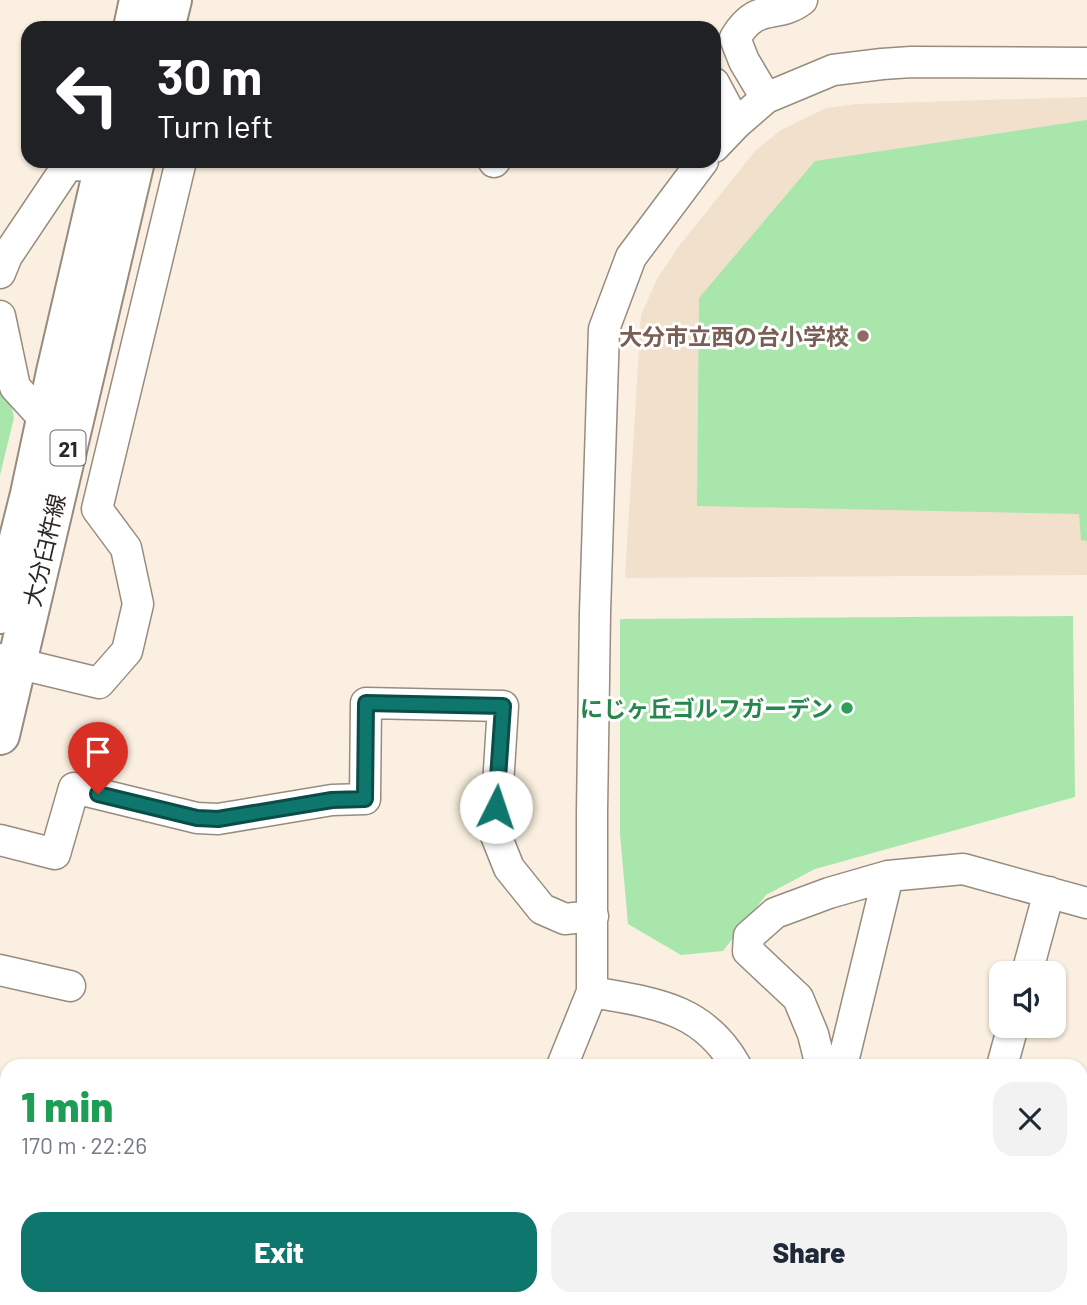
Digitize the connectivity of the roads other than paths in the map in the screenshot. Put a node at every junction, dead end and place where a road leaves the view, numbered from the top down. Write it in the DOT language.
graph roads {
  1 [pos="139,0"];
  2 [pos="172,0"];
  3 [pos="802,0"];
  4 [pos="135,21"];
  5 [pos="167,21"];
  6 [pos="1087,63"];
  7 [pos="721,96"];
  8 [pos="766,98"];
  9 [pos="736,124"];
  10 [pos="721,140"];
  11 [pos="66,168"];
  12 [pos="118,168"];
  13 [pos="118,168"];
  14 [pos="179,168"];
  15 [pos="698,168"];
  16 [pos="0,274"];
  17 [pos="0,316"];
  18 [pos="46,421"];
  19 [pos="0,614"];
  20 [pos="9,661"];
  21 [pos="0,735"];
  22 [pos="0,840"];
  23 [pos="888,876"];
  24 [pos="1049,892"];
  25 [pos="1087,903"];
  26 [pos="593,916"];
  27 [pos="1030,961"];
  28 [pos="0,970"];
  29 [pos="70,986"];
  30 [pos="592,992"];
  31 [pos="1010,1038"];
  32 [pos="565,1059"];
  33 [pos="732,1059"];
  34 [pos="819,1059"];
  35 [pos="844,1059"];
  36 [pos="1004,1059"];
  1 -- 4 [label="main road"];
  2 -- 5 [label="main road"];
  3 -- 8 [label="street"];
  6 -- 8 [label="street"];
  7 -- 9 [label="street"];
  8 -- 9 [label="street"];
  9 -- 10 [label="street"];
  11 -- 16 [label="street"];
  12 -- 20 [label="main road, 大分臼杵線 / 21"];
  13 -- 18 [label="main road, 大分臼杵線 / 21"];
  14 -- 20 [label="street"];
  15 -- 26 [label="street"];
  17 -- 18 [label="street"];
  18 -- 19 [label="main road, 大分臼杵線 / 21"];
  20 -- 21 [label="main road, 大分臼杵線 / 21"];
  22 -- 26 [label="street"];
  23 -- 24 [label="street"];
  23 -- 34 [label="street"];
  23 -- 35 [label="street"];
  24 -- 25 [label="street"];
  24 -- 27 [label="street"];
  26 -- 30 [label="street"];
  28 -- 29 [label="street"];
  30 -- 32 [label="street"];
  30 -- 33 [label="street"];
  31 -- 36 [label="street"];
}
